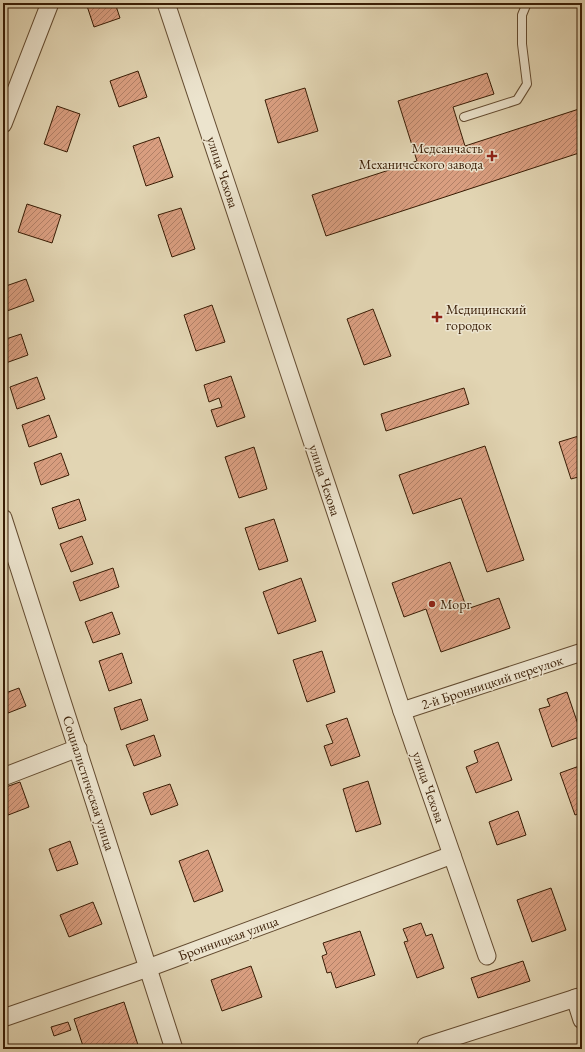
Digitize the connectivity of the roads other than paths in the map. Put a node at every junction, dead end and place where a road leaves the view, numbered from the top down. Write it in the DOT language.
graph roads {
  1 [pos="50,3"];
  2 [pos="166,3"];
  3 [pos="527,3"];
  4 [pos="464,117"];
  5 [pos="3,124"];
  6 [pos="3,518"];
  7 [pos="8,547"];
  8 [pos="582,652"];
  9 [pos="402,711"];
  10 [pos="78,748"];
  11 [pos="3,776"];
  12 [pos="452,855"];
  13 [pos="487,956"];
  14 [pos="148,968"];
  15 [pos="579,997"];
  16 [pos="3,1018"];
  17 [pos="582,1020"];
  18 [pos="423,1047"];
  19 [pos="174,1049"];
  1 -- 5 [label="street"];
  2 -- 9 [label="street, улица Чехова"];
  3 -- 4 [label="lane"];
  6 -- 7 [label="street, Социалистическая улица"];
  7 -- 10 [label="street, Социалистическая улица"];
  8 -- 9 [label="street, 2-й Бронницкий переулок"];
  9 -- 12 [label="street, улица Чехова"];
  10 -- 11 [label="street"];
  10 -- 14 [label="street, Социалистическая улица"];
  12 -- 13 [label="street, улица Чехова"];
  12 -- 14 [label="street, Бронницкая улица"];
  14 -- 16 [label="street, Бронницкая улица"];
  14 -- 19 [label="street, Социалистическая улица"];
  15 -- 17 [label="street"];
  15 -- 18 [label="street"];
}
